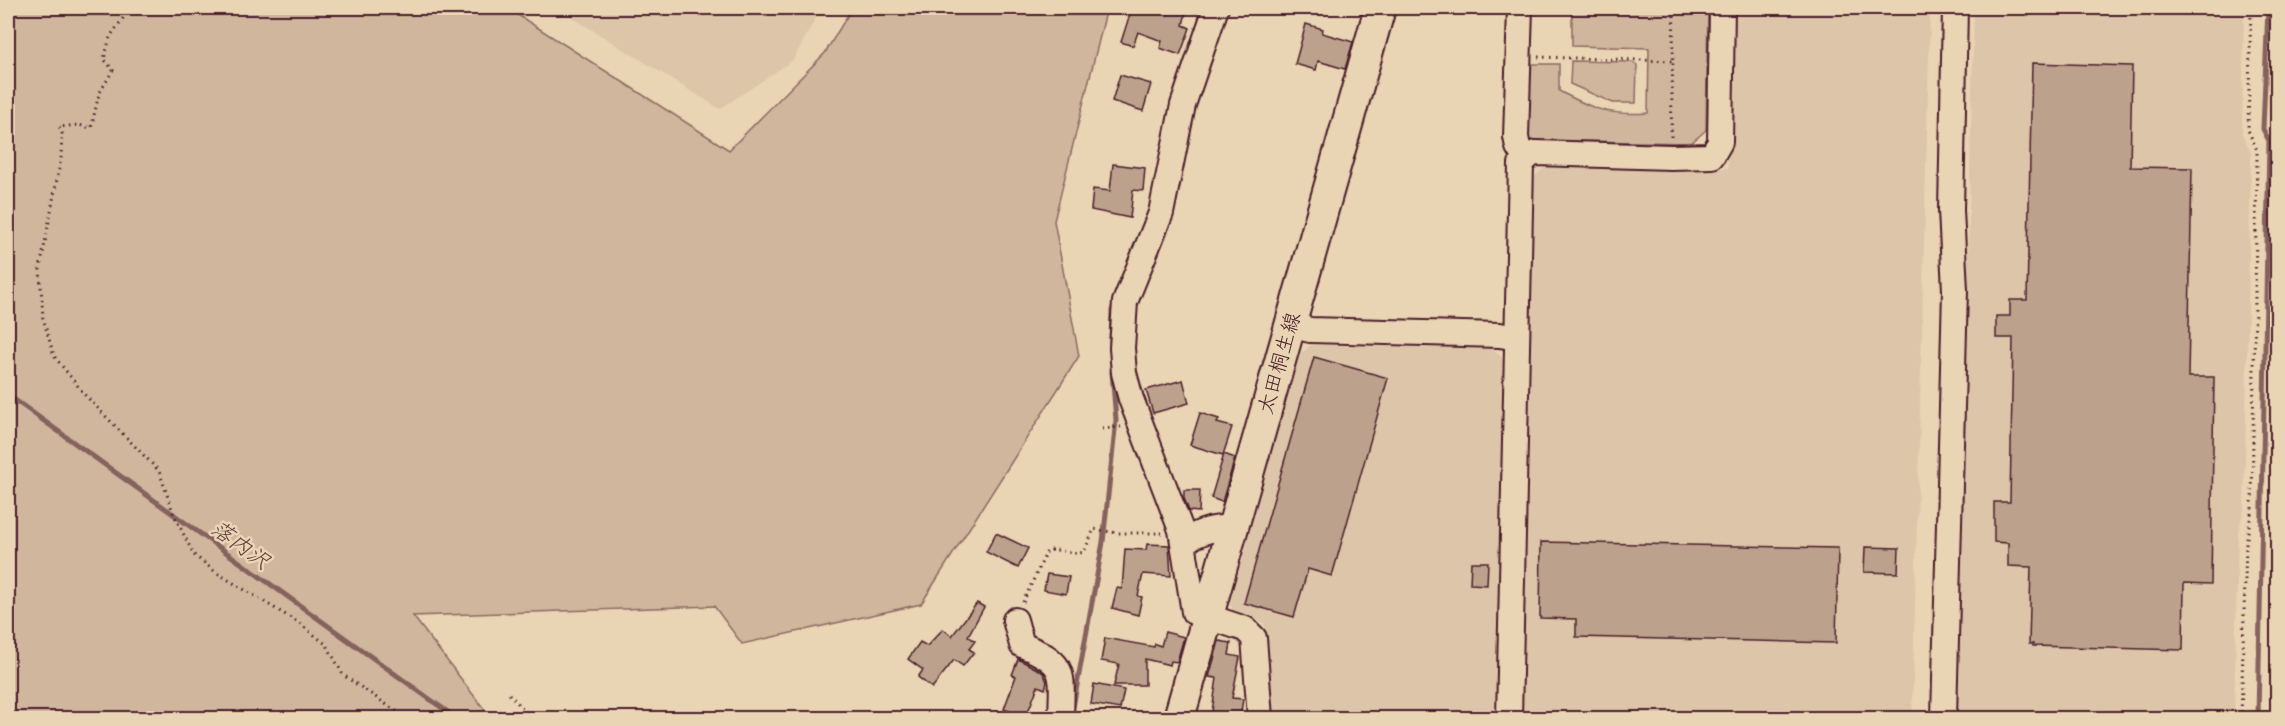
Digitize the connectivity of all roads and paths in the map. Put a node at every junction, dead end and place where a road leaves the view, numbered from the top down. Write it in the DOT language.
graph roads {
  1 [pos="130,8"];
  2 [pos="1216,8"];
  3 [pos="1380,8"];
  4 [pos="1520,8"];
  5 [pos="1674,8"];
  6 [pos="1722,8"];
  7 [pos="1947,8"];
  8 [pos="1955,8"];
  9 [pos="2251,8"];
  10 [pos="1518,57"];
  11 [pos="1673,61"];
  12 [pos="1671,157"];
  13 [pos="1525,158"];
  14 [pos="1290,324"];
  15 [pos="1517,338"];
  16 [pos="1122,427"];
  17 [pos="1102,429"];
  18 [pos="1232,528"];
  19 [pos="1183,536"];
  20 [pos="1208,617"];
  21 [pos="1015,620"];
  22 [pos="509,694"];
  23 [pos="400,718"];
  24 [pos="532,718"];
  25 [pos="1061,718"];
  26 [pos="1179,718"];
  27 [pos="1260,718"];
  28 [pos="1509,718"];
  29 [pos="1929,718"];
  30 [pos="1944,718"];
  31 [pos="2241,718"];
  1 -- 23 [label="path"];
  2 -- 19 [label="street"];
  3 -- 14 [label="main road, 太田桐生線"];
  4 -- 10 [label="street"];
  5 -- 11 [label="path"];
  6 -- 12 [label="street"];
  7 -- 29 [label="street"];
  8 -- 30 [label="street"];
  9 -- 31 [label="path"];
  10 -- 11 [label="path"];
  10 -- 13 [label="street"];
  11 -- 12 [label="path"];
  12 -- 13 [label="street"];
  13 -- 15 [label="street"];
  14 -- 15 [label="street"];
  14 -- 18 [label="main road, 太田桐生線"];
  15 -- 28 [label="street"];
  16 -- 17 [label="path"];
  18 -- 19 [label="street"];
  18 -- 20 [label="main road, 太田桐生線"];
  19 -- 20 [label="street"];
  19 -- 21 [label="path"];
  20 -- 26 [label="main road, 太田桐生線"];
  20 -- 27 [label="street"];
  21 -- 25 [label="street"];
  22 -- 24 [label="path"];
}
